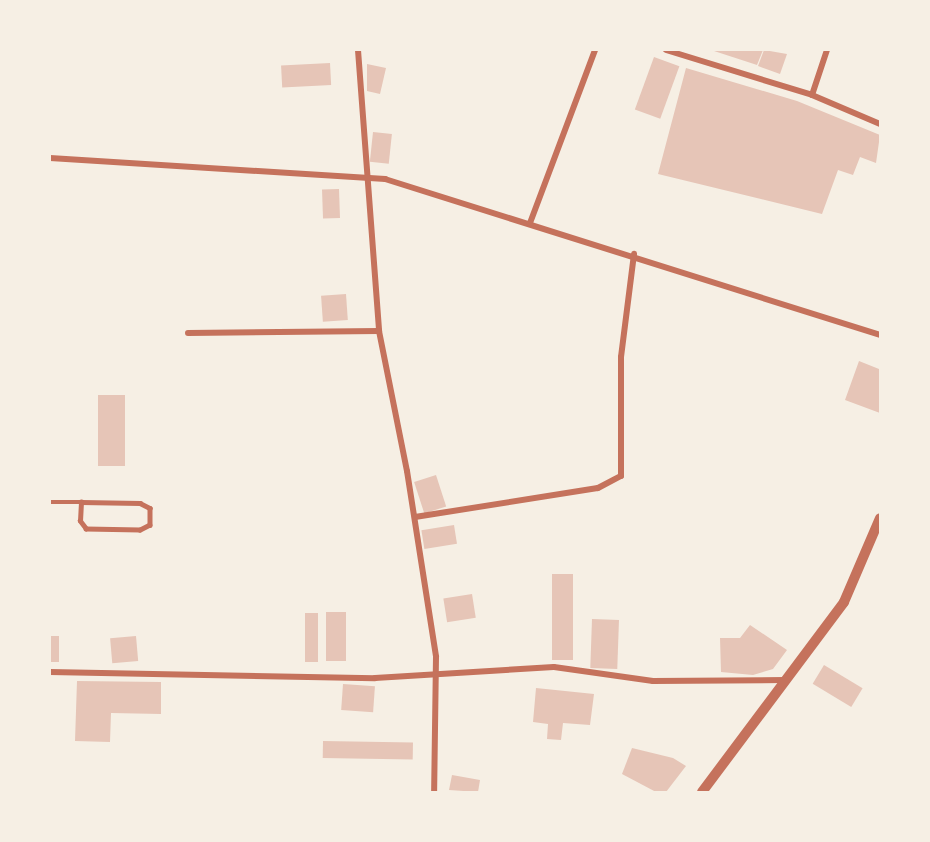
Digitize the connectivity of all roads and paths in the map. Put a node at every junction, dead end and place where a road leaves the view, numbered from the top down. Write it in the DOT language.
graph roads {
  1 [pos="358,50"];
  2 [pos="595,50"];
  3 [pos="666,50"];
  4 [pos="827,50"];
  5 [pos="812,96"];
  6 [pos="880,124"];
  7 [pos="50,158"];
  8 [pos="368,178"];
  9 [pos="530,223"];
  10 [pos="634,254"];
  11 [pos="379,331"];
  12 [pos="188,333"];
  13 [pos="880,335"];
  14 [pos="50,502"];
  15 [pos="81,502"];
  16 [pos="414,517"];
  17 [pos="880,518"];
  18 [pos="50,672"];
  19 [pos="437,675"];
  20 [pos="788,680"];
  21 [pos="434,792"];
  22 [pos="702,792"];
  1 -- 8 [label="street"];
  2 -- 9 [label="street"];
  3 -- 5 [label="street"];
  4 -- 5 [label="street"];
  5 -- 6 [label="street"];
  7 -- 8 [label="street"];
  8 -- 9 [label="street"];
  8 -- 11 [label="street"];
  9 -- 10 [label="street"];
  10 -- 13 [label="street"];
  10 -- 16 [label="street"];
  11 -- 12 [label="street"];
  11 -- 16 [label="street"];
  14 -- 15 [label="lane"];
  15 -- 15 [label="lane"];
  16 -- 19 [label="street"];
  17 -- 20 [label="street"];
  18 -- 19 [label="street"];
  19 -- 20 [label="street"];
  19 -- 21 [label="street"];
  20 -- 22 [label="street"];
}
